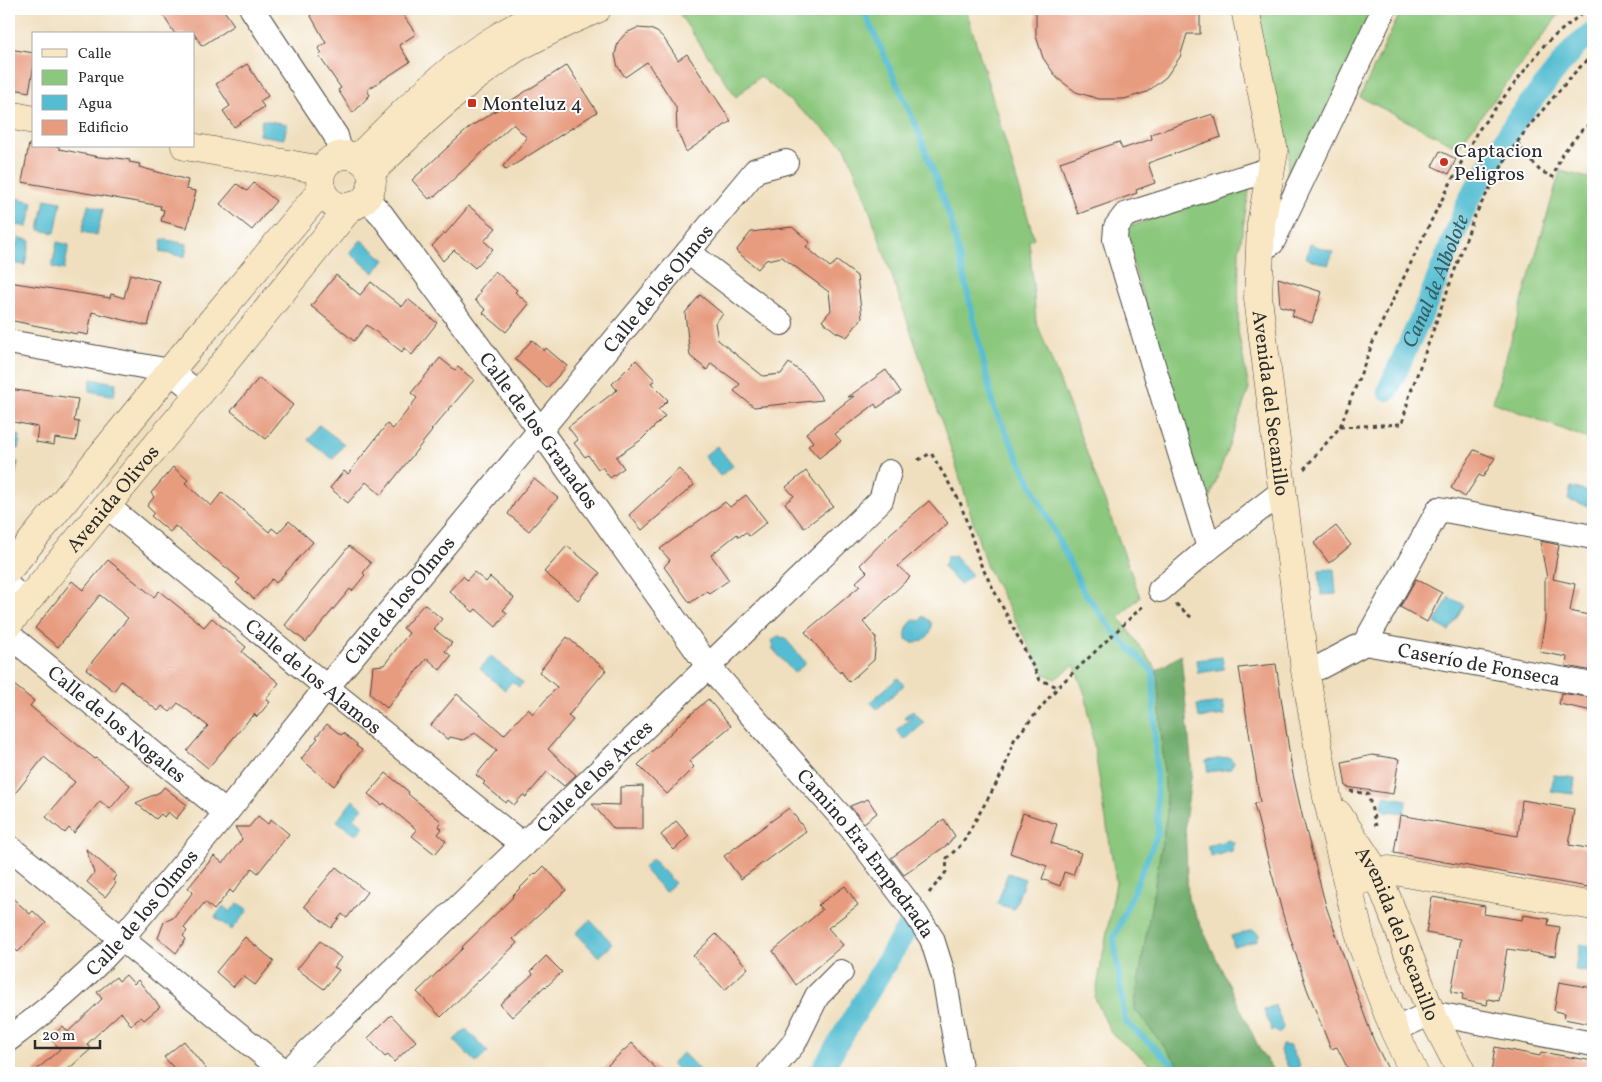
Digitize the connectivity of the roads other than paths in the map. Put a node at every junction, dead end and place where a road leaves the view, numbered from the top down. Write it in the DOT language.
graph roads {
  1 [pos="252,9"];
  2 [pos="549,9"];
  3 [pos="597,9"];
  4 [pos="1245,9"];
  5 [pos="1384,9"];
  6 [pos="9,115"];
  7 [pos="32,120"];
  8 [pos="195,147"];
  9 [pos="786,162"];
  10 [pos="343,169"];
  11 [pos="1271,169"];
  12 [pos="358,202"];
  13 [pos="1260,250"];
  14 [pos="688,252"];
  15 [pos="781,323"];
  16 [pos="9,342"];
  17 [pos="170,372"];
  18 [pos="199,394"];
  19 [pos="540,430"];
  20 [pos="889,472"];
  21 [pos="1283,491"];
  22 [pos="106,505"];
  23 [pos="1593,537"];
  24 [pos="1209,548"];
  25 [pos="9,569"];
  26 [pos="1160,590"];
  27 [pos="18,594"];
  28 [pos="9,623"];
  29 [pos="9,635"];
  30 [pos="1365,643"];
  31 [pos="708,666"];
  32 [pos="1305,670"];
  33 [pos="1593,685"];
  34 [pos="327,687"];
  35 [pos="1327,797"];
  36 [pos="226,812"];
  37 [pos="523,845"];
  38 [pos="9,847"];
  39 [pos="1378,875"];
  40 [pos="1349,885"];
  41 [pos="1593,906"];
  42 [pos="121,939"];
  43 [pos="841,972"];
  44 [pos="1431,1013"];
  45 [pos="1394,1030"];
  46 [pos="9,1039"];
  47 [pos="1593,1044"];
  48 [pos="286,1073"];
  49 [pos="769,1073"];
  50 [pos="961,1073"];
  51 [pos="1414,1073"];
  52 [pos="1462,1073"];
  1 -- 10 [label="street"];
  2 -- 10 [label="street"];
  3 -- 10 [label="street"];
  4 -- 11 [label="street, Avenida del Secanillo"];
  5 -- 13 [label="street"];
  6 -- 7 [label="street"];
  8 -- 10 [label="street"];
  9 -- 14 [label="street, Calle de los Olmos"];
  10 -- 12 [label="street"];
  10 -- 12 [label="street"];
  10 -- 17 [label="street, Avenida Olivos"];
  11 -- 13 [label="street, Avenida del Secanillo"];
  11 -- 24 [label="street"];
  12 -- 18 [label="street, Avenida Olivos"];
  12 -- 19 [label="street, Calle de los Granados"];
  13 -- 21 [label="street, Avenida del Secanillo"];
  14 -- 15 [label="street"];
  14 -- 19 [label="street, Calle de los Olmos"];
  16 -- 17 [label="street"];
  17 -- 18 [label="street"];
  17 -- 25 [label="street, Avenida Olivos"];
  18 -- 22 [label="street, Avenida Olivos"];
  19 -- 31 [label="street, Calle de los Granados"];
  19 -- 34 [label="street, Calle de los Olmos"];
  20 -- 31 [label="street, Calle de los Arces"];
  21 -- 24 [label="street"];
  21 -- 32 [label="street, Avenida del Secanillo"];
  22 -- 27 [label="street, Avenida Olivos"];
  22 -- 34 [label="street, Calle de los Alamos"];
  23 -- 30 [label="street, Caserío de Fonseca"];
  24 -- 26 [label="street"];
  27 -- 28 [label="street, Avenida Olivos"];
  29 -- 36 [label="street, Calle de los Nogales"];
  30 -- 32 [label="street"];
  30 -- 33 [label="street, Caserío de Fonseca"];
  31 -- 37 [label="street, Calle de los Arces"];
  31 -- 50 [label="street, Camino Era Empedrada"];
  32 -- 35 [label="street, Avenida del Secanillo"];
  34 -- 36 [label="street, Calle de los Olmos"];
  34 -- 37 [label="street, Calle de los Alamos"];
  35 -- 39 [label="street, Avenida del Secanillo"];
  35 -- 40 [label="street, Avenida del Secanillo"];
  36 -- 42 [label="street, Calle de los Olmos"];
  37 -- 48 [label="street, Calle de los Arces"];
  38 -- 42 [label="street"];
  39 -- 40 [label="street"];
  39 -- 41 [label="street"];
  39 -- 44 [label="street, Avenida del Secanillo"];
  40 -- 45 [label="street, Avenida del Secanillo"];
  42 -- 46 [label="street, Calle de los Olmos"];
  42 -- 48 [label="street"];
  43 -- 49 [label="street"];
  44 -- 45 [label="street"];
  44 -- 47 [label="street"];
  44 -- 52 [label="street, Avenida del Secanillo"];
  45 -- 51 [label="street, Avenida del Secanillo"];
}
